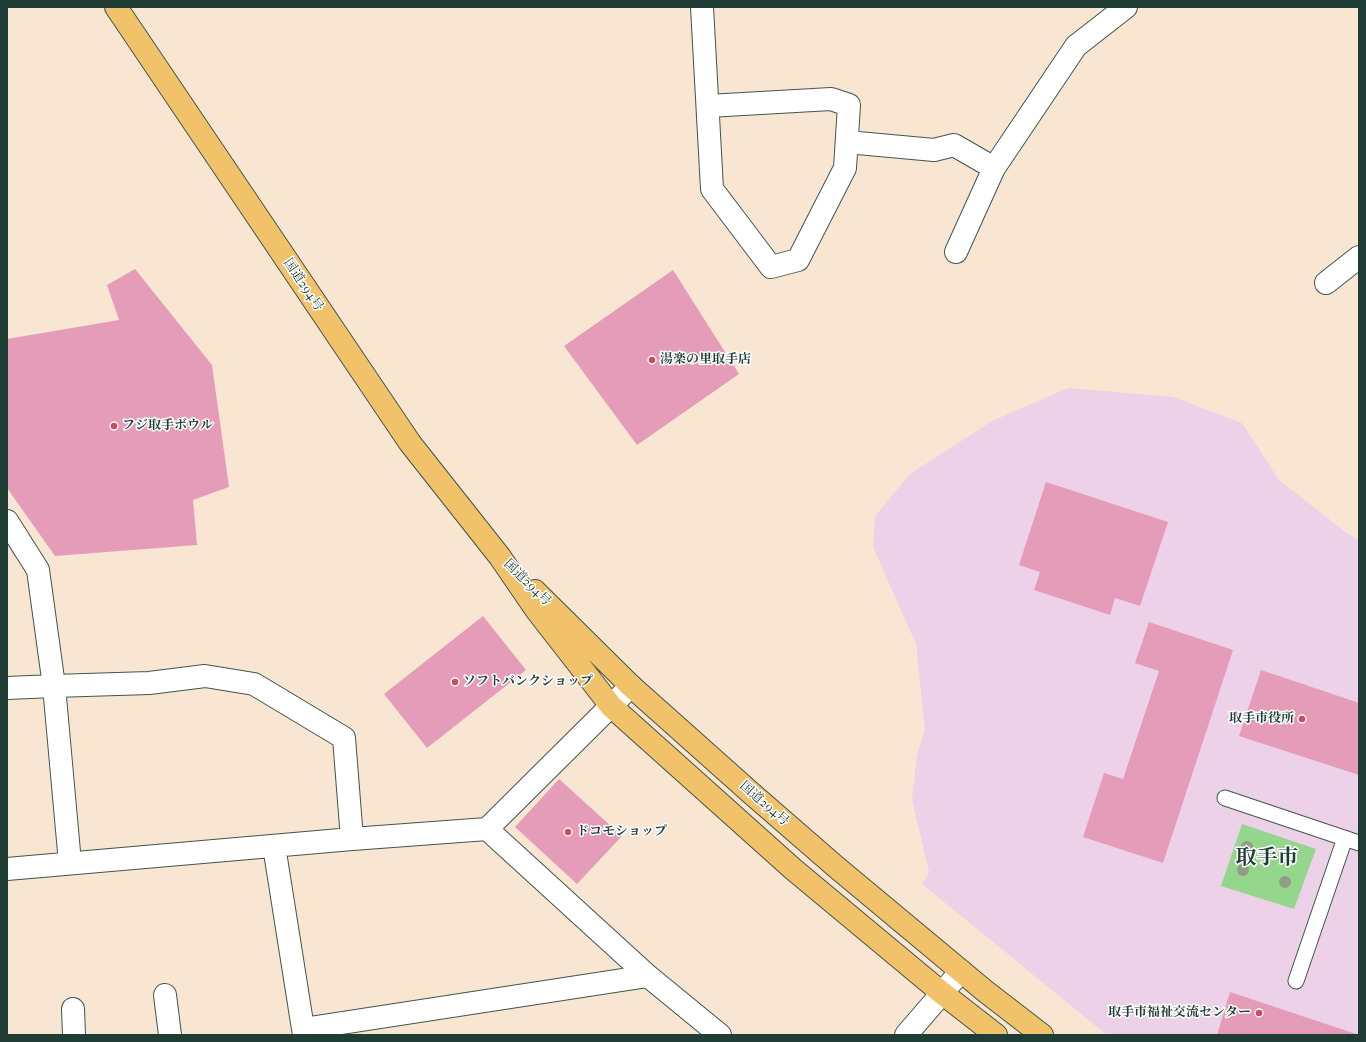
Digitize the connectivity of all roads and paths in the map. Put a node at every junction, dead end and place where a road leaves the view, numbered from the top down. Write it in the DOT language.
graph roads {
  1 [pos="116,7"];
  2 [pos="702,7"];
  3 [pos="1126,7"];
  4 [pos="708,106"];
  5 [pos="846,142"];
  6 [pos="994,168"];
  7 [pos="956,252"];
  8 [pos="1359,256"];
  9 [pos="1326,283"];
  10 [pos="7,521"];
  11 [pos="500,557"];
  12 [pos="54,686"];
  13 [pos="632,686"];
  14 [pos="7,688"];
  15 [pos="611,706"];
  16 [pos="1225,798"];
  17 [pos="487,829"];
  18 [pos="352,838"];
  19 [pos="1352,841"];
  20 [pos="274,846"];
  21 [pos="70,864"];
  22 [pos="7,869"];
  23 [pos="961,971"];
  24 [pos="648,976"];
  25 [pos="1296,981"];
  26 [pos="942,993"];
  27 [pos="165,995"];
  28 [pos="73,1009"];
  29 [pos="303,1032"];
  30 [pos="74,1035"];
  31 [pos="170,1035"];
  32 [pos="720,1035"];
  33 [pos="906,1035"];
  34 [pos="996,1035"];
  35 [pos="1042,1035"];
  1 -- 11 [label="highway, 国道294号"];
  2 -- 4 [label="street"];
  3 -- 6 [label="street"];
  4 -- 5 [label="street"];
  4 -- 5 [label="street"];
  5 -- 6 [label="street"];
  6 -- 7 [label="street"];
  8 -- 9 [label="street"];
  10 -- 12 [label="street"];
  11 -- 13 [label="highway, 国道294号"];
  11 -- 15 [label="highway, 国道294号"];
  12 -- 14 [label="street"];
  12 -- 18 [label="street"];
  12 -- 21 [label="street"];
  13 -- 15 [label="street"];
  13 -- 23 [label="highway, 国道294号"];
  15 -- 17 [label="street"];
  15 -- 26 [label="highway, 国道294号"];
  16 -- 19 [label="lane"];
  17 -- 18 [label="street"];
  17 -- 24 [label="street"];
  18 -- 20 [label="street"];
  19 -- 25 [label="lane"];
  20 -- 21 [label="street"];
  20 -- 29 [label="street"];
  21 -- 22 [label="street"];
  23 -- 26 [label="street"];
  23 -- 35 [label="highway, 国道294号"];
  24 -- 29 [label="street"];
  24 -- 32 [label="street"];
  26 -- 33 [label="street"];
  26 -- 34 [label="highway, 国道294号"];
  27 -- 31 [label="street"];
  28 -- 30 [label="street"];
}
